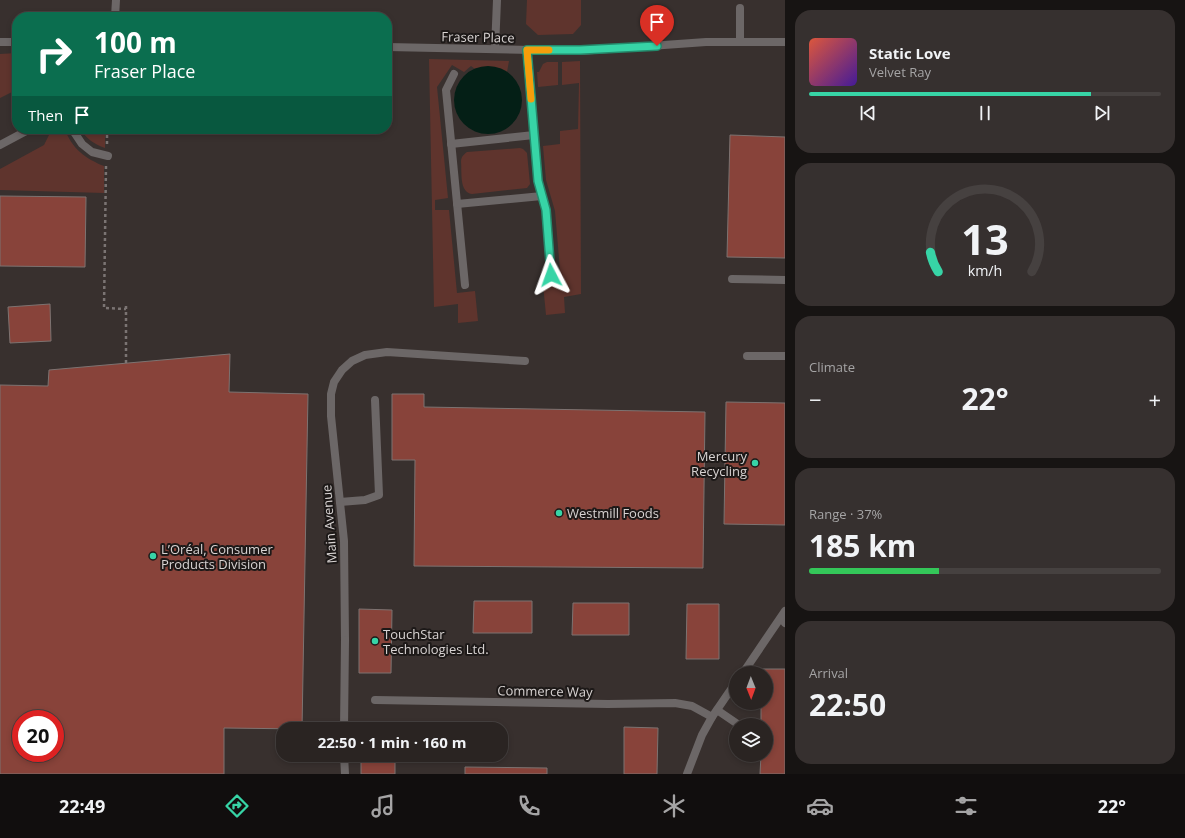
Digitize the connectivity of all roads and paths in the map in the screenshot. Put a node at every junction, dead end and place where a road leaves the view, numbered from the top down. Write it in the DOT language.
graph roads {
  1 [pos="116,0"];
  2 [pos="497,0"];
  3 [pos="740,8"];
  4 [pos="115,12"];
  5 [pos="0,42"];
  6 [pos="12,42"];
  7 [pos="740,42"];
  8 [pos="785,42"];
  9 [pos="392,47"];
  10 [pos="495,49"];
  11 [pos="527,50"];
  12 [pos="454,74"];
  13 [pos="21,134"];
  14 [pos="75,134"];
  15 [pos="107,134"];
  16 [pos="534,135"];
  17 [pos="451,144"];
  18 [pos="0,145"];
  19 [pos="107,152"];
  20 [pos="106,165"];
  21 [pos="542,196"];
  22 [pos="457,204"];
  23 [pos="551,275"];
  24 [pos="732,278"];
  25 [pos="785,280"];
  26 [pos="465,285"];
  27 [pos="747,356"];
  28 [pos="785,356"];
  29 [pos="525,361"];
  30 [pos="126,363"];
  31 [pos="375,400"];
  32 [pos="340,502"];
  33 [pos="784,617"];
  34 [pos="747,666"];
  35 [pos="729,692"];
  36 [pos="375,700"];
  37 [pos="715,713"];
  38 [pos="729,720"];
  39 [pos="344,722"];
  40 [pos="344,762"];
  41 [pos="345,774"];
  42 [pos="687,774"];
  1 -- 4 [label="street"];
  2 -- 10 [label="street"];
  3 -- 7 [label="street"];
  5 -- 6 [label="street"];
  7 -- 8 [label="street, Fraser Place"];
  7 -- 11 [label="street, Fraser Place"];
  9 -- 10 [label="street, Fraser Place"];
  10 -- 11 [label="street, Fraser Place"];
  11 -- 16 [label="street"];
  12 -- 17 [label="street"];
  13 -- 18 [label="street"];
  14 -- 19 [label="street"];
  15 -- 19 [label="path"];
  16 -- 17 [label="street"];
  16 -- 21 [label="street"];
  17 -- 22 [label="street"];
  20 -- 30 [label="path"];
  21 -- 22 [label="street"];
  21 -- 23 [label="street"];
  22 -- 26 [label="street"];
  24 -- 25 [label="street"];
  27 -- 28 [label="street"];
  29 -- 32 [label="street, Main Avenue"];
  31 -- 32 [label="street"];
  32 -- 39 [label="street, Main Avenue"];
  33 -- 34 [label="street"];
  35 -- 37 [label="street"];
  36 -- 37 [label="street, Commerce Way"];
  37 -- 38 [label="street, Commerce Way"];
  37 -- 42 [label="street"];
  40 -- 41 [label="street"];
}
